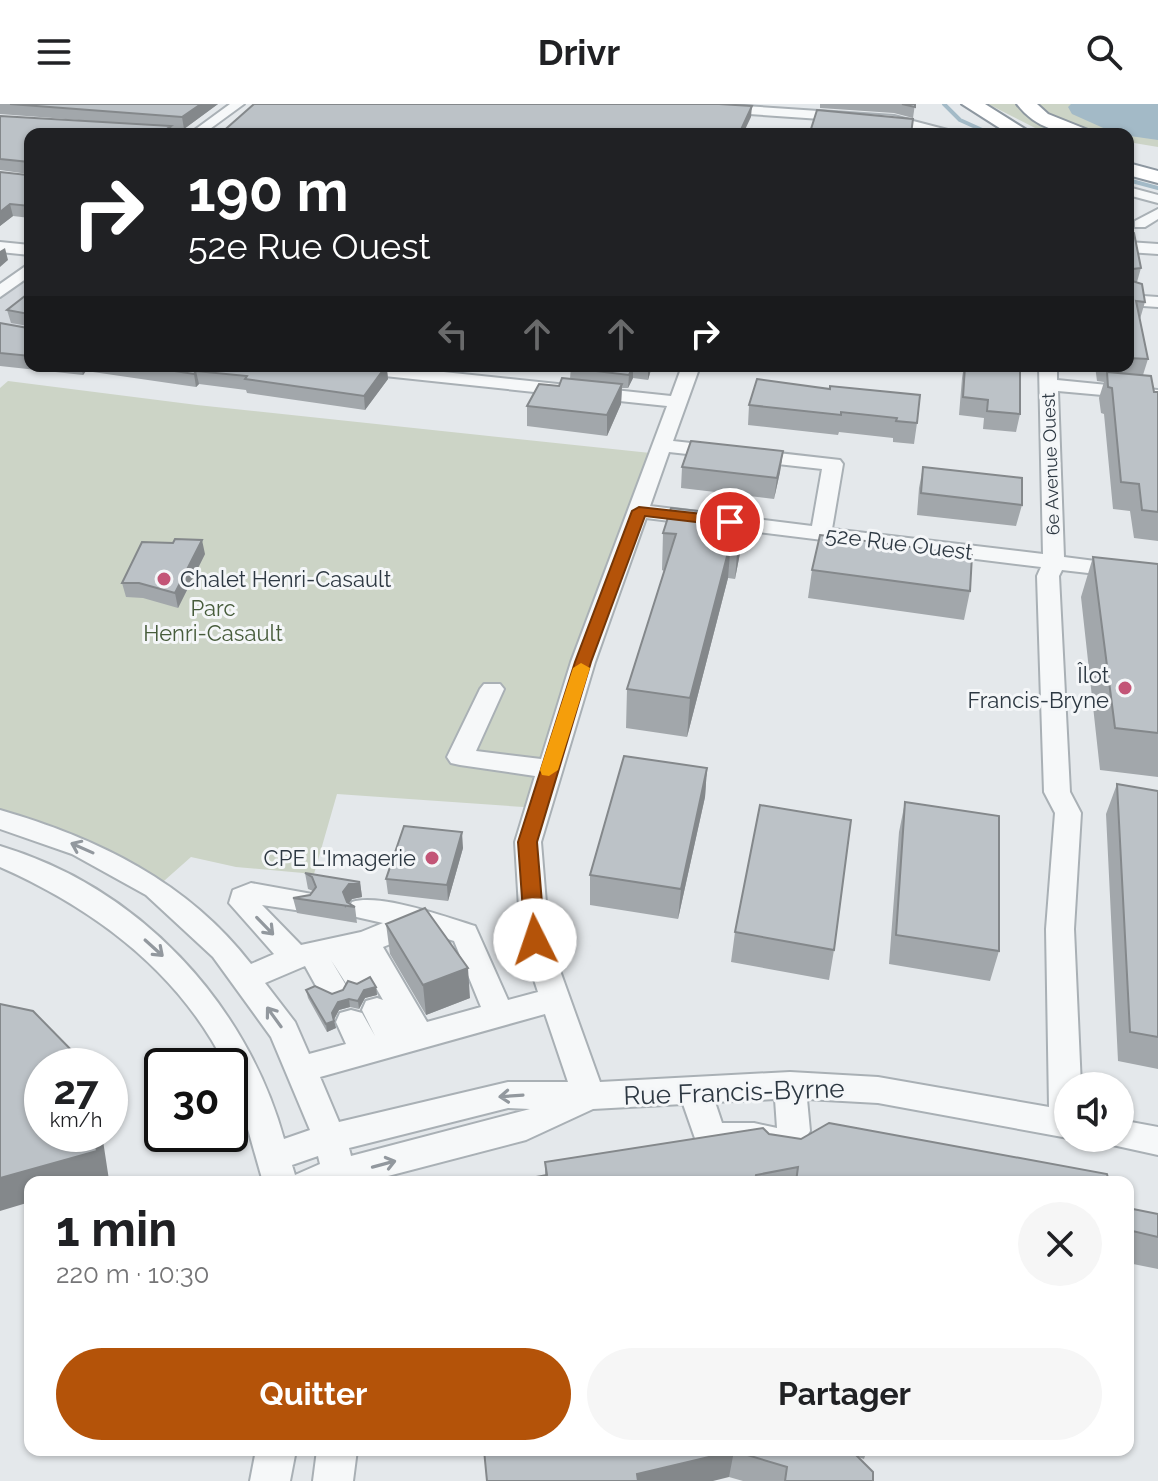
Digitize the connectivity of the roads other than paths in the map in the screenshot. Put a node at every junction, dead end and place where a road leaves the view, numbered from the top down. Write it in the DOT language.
graph roads {
  1 [pos="238,104"];
  2 [pos="660,104"];
  3 [pos="971,104"];
  4 [pos="1026,104"];
  5 [pos="783,113"];
  6 [pos="996,120"];
  7 [pos="204,128"];
  8 [pos="930,128"];
  9 [pos="1011,128"];
  10 [pos="1020,128"];
  11 [pos="1066,128"];
  12 [pos="1134,161"];
  13 [pos="1158,166"];
  14 [pos="1134,171"];
  15 [pos="1158,177"];
  16 [pos="1134,193"];
  17 [pos="1158,199"];
  18 [pos="1158,213"];
  19 [pos="1140,224"];
  20 [pos="0,247"];
  21 [pos="1134,247"];
  22 [pos="24,249"];
  23 [pos="1158,249"];
  24 [pos="24,273"];
  25 [pos="0,292"];
  26 [pos="1134,300"];
  27 [pos="1158,302"];
  28 [pos="394,372"];
  29 [pos="689,372"];
  30 [pos="1048,376"];
  31 [pos="1158,395"];
  32 [pos="680,402"];
  33 [pos="664,446"];
  34 [pos="639,511"];
  35 [pos="821,533"];
  36 [pos="1054,562"];
  37 [pos="1158,575"];
  38 [pos="492,689"];
  39 [pos="549,769"];
  40 [pos="0,819"];
  41 [pos="0,856"];
  42 [pos="302,901"];
  43 [pos="362,909"];
  44 [pos="422,920"];
  45 [pos="328,950"];
  46 [pos="246,979"];
  47 [pos="344,982"];
  48 [pos="556,999"];
  49 [pos="499,1015"];
  50 [pos="364,1016"];
  51 [pos="393,1043"];
  52 [pos="301,1069"];
  53 [pos="1065,1072"];
  54 [pos="790,1085"];
  55 [pos="695,1090"];
  56 [pos="589,1096"];
  57 [pos="1054,1122"];
  58 [pos="1134,1137"];
  59 [pos="330,1138"];
  60 [pos="1158,1141"];
  61 [pos="276,1170"];
  62 [pos="339,1176"];
  63 [pos="351,1176"];
  64 [pos="275,1456"];
  65 [pos="336,1456"];
  66 [pos="270,1481"];
  67 [pos="333,1481"];
  1 -- 7 [label="street"];
  2 -- 5 [label="street"];
  3 -- 6 [label="highway"];
  4 -- 11 [label="highway"];
  5 -- 8 [label="street"];
  6 -- 9 [label="highway"];
  6 -- 10 [label="highway"];
  12 -- 13 [label="highway"];
  14 -- 15 [label="highway"];
  16 -- 17 [label="street"];
  18 -- 19 [label="street"];
  20 -- 22 [label="street"];
  21 -- 23 [label="street"];
  24 -- 25 [label="street"];
  26 -- 27 [label="street"];
  28 -- 32 [label="street"];
  29 -- 32 [label="street"];
  30 -- 31 [label="street"];
  30 -- 36 [label="street, 6e Avenue Ouest"];
  32 -- 33 [label="street"];
  33 -- 34 [label="street"];
  33 -- 35 [label="street"];
  34 -- 35 [label="street, 52e Rue Ouest"];
  34 -- 39 [label="street"];
  35 -- 36 [label="street, 52e Rue Ouest"];
  36 -- 37 [label="street, 52e Rue Ouest"];
  36 -- 53 [label="street, 6e Avenue Ouest"];
  38 -- 39 [label="street"];
  39 -- 48 [label="street"];
  46 -- 40 [label="street, one-way"];
  41 -- 61 [label="street, one-way"];
  42 -- 45 [label="street, one-way"];
  43 -- 44 [label="street"];
  44 -- 45 [label="street"];
  44 -- 49 [label="street"];
  45 -- 46 [label="street"];
  45 -- 47 [label="street"];
  45 -- 51 [label="street"];
  52 -- 46 [label="street, one-way"];
  48 -- 49 [label="street"];
  48 -- 56 [label="street"];
  49 -- 51 [label="street"];
  50 -- 51 [label="street"];
  51 -- 52 [label="street"];
  52 -- 59 [label="street"];
  54 -- 55 [label="street, Rue Francis-Byrne"];
  54 -- 55 [label="street"];
  54 -- 57 [label="street, Rue Francis-Byrne"];
  55 -- 56 [label="street, Rue Francis-Byrne"];
  56 -- 59 [label="street, Rue Francis-Byrne, one-way"];
  63 -- 56 [label="street, Rue Francis-Byrne, one-way"];
  58 -- 60 [label="street"];
  59 -- 61 [label="street, Rue Francis-Byrne"];
  59 -- 62 [label="street"];
  64 -- 66 [label="street"];
  65 -- 67 [label="street"];
}
